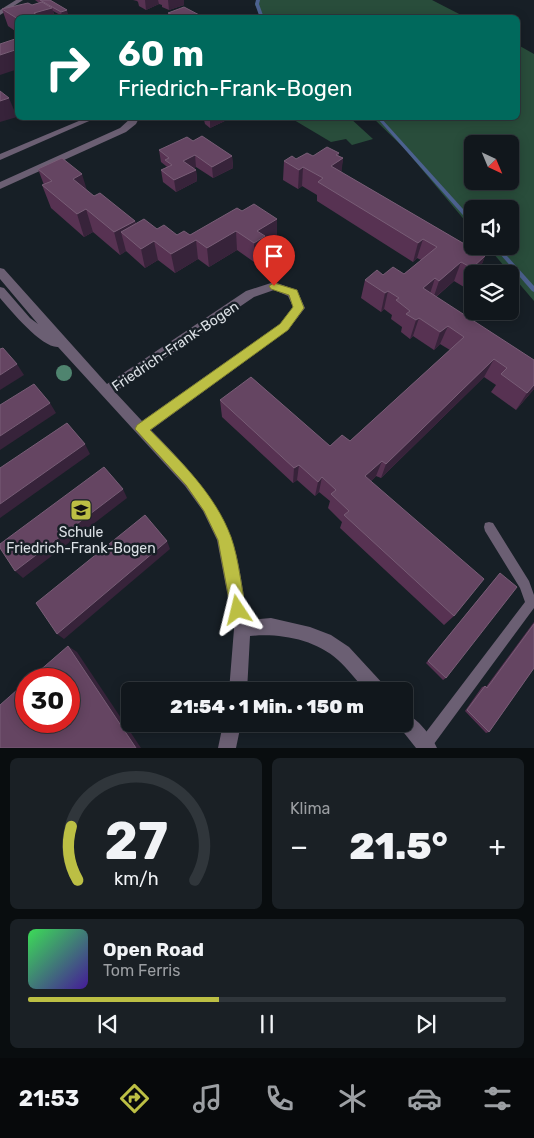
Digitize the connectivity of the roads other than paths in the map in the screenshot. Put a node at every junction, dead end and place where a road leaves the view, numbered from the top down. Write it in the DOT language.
graph roads {
  1 [pos="20,0"];
  2 [pos="0,13"];
  3 [pos="87,120"];
  4 [pos="134,120"];
  5 [pos="0,157"];
  6 [pos="0,186"];
  7 [pos="0,272"];
  8 [pos="0,291"];
  9 [pos="74,357"];
  10 [pos="106,392"];
  11 [pos="141,429"];
  12 [pos="489,527"];
  13 [pos="242,629"];
  14 [pos="239,682"];
  15 [pos="370,682"];
  16 [pos="413,731"];
  17 [pos="230,732"];
  18 [pos="427,746"];
  19 [pos="227,748"];
  1 -- 2 [label="street"];
  3 -- 5 [label="street"];
  4 -- 6 [label="street"];
  7 -- 9 [label="street, Friedrich-Frank-Bogen"];
  8 -- 9 [label="street, Friedrich-Frank-Bogen"];
  9 -- 10 [label="street, Friedrich-Frank-Bogen"];
  10 -- 11 [label="street, Friedrich-Frank-Bogen"];
  10 -- 11 [label="street, Friedrich-Frank-Bogen"];
  11 -- 13 [label="street, Friedrich-Frank-Bogen"];
  12 -- 18 [label="lane"];
  13 -- 14 [label="street, Friedrich-Frank-Bogen"];
  13 -- 15 [label="street"];
  16 -- 18 [label="street"];
  17 -- 19 [label="street"];
}
